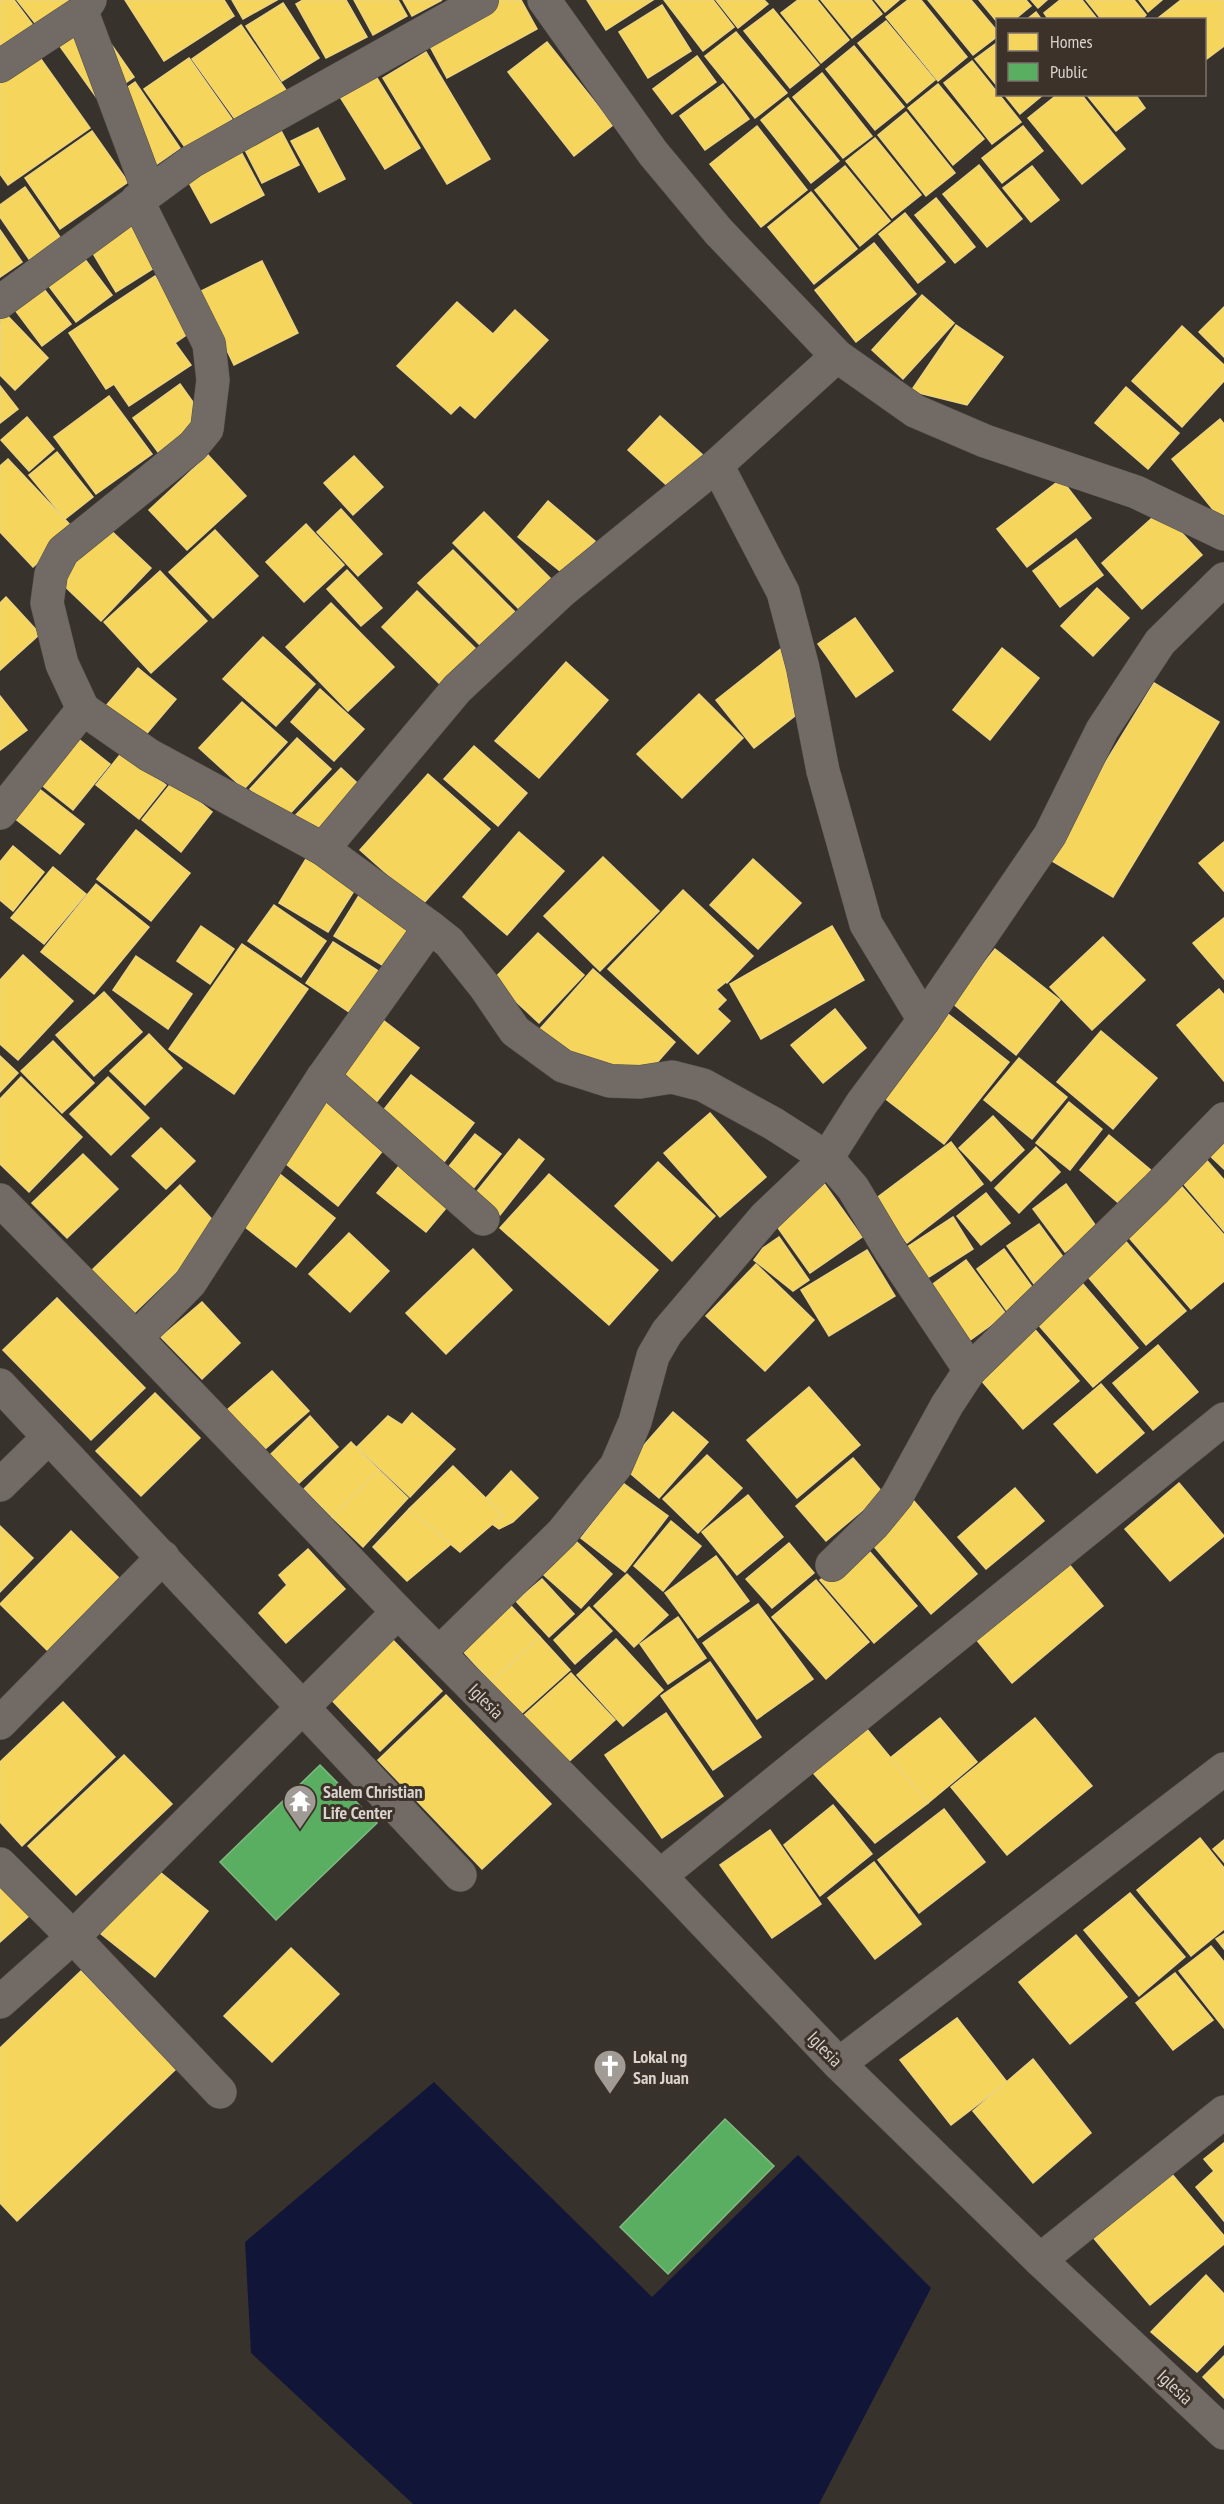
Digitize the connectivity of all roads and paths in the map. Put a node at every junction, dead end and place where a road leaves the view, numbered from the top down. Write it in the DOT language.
graph roads {
  1 [pos="482,0"];
  2 [pos="544,0"];
  3 [pos="86,6"];
  4 [pos="0,66"];
  5 [pos="143,196"];
  6 [pos="0,302"];
  7 [pos="837,356"];
  8 [pos="717,465"];
  9 [pos="1224,534"];
  10 [pos="1224,579"];
  11 [pos="83,709"];
  12 [pos="0,813"];
  13 [pos="323,849"];
  14 [pos="430,927"];
  15 [pos="924,1020"];
  16 [pos="323,1077"];
  17 [pos="1224,1119"];
  18 [pos="827,1158"];
  19 [pos="0,1200"];
  20 [pos="483,1219"];
  21 [pos="136,1338"];
  22 [pos="970,1370"];
  23 [pos="0,1385"];
  24 [pos="1224,1419"];
  25 [pos="49,1437"];
  26 [pos="0,1485"];
  27 [pos="162,1557"];
  28 [pos="832,1565"];
  29 [pos="398,1612"];
  30 [pos="439,1653"];
  31 [pos="303,1708"];
  32 [pos="0,1723"];
  33 [pos="1224,1769"];
  34 [pos="0,1864"];
  35 [pos="460,1875"];
  36 [pos="660,1876"];
  37 [pos="73,1937"];
  38 [pos="0,2002"];
  39 [pos="839,2064"];
  40 [pos="220,2092"];
  41 [pos="1224,2112"];
  42 [pos="1040,2260"];
  43 [pos="1224,2433"];
  1 -- 5 [label="street"];
  2 -- 7 [label="street"];
  3 -- 4 [label="street"];
  3 -- 5 [label="street"];
  5 -- 6 [label="street"];
  5 -- 11 [label="street"];
  7 -- 8 [label="street"];
  7 -- 9 [label="street"];
  8 -- 13 [label="street"];
  8 -- 15 [label="street"];
  10 -- 15 [label="street"];
  11 -- 12 [label="street"];
  11 -- 13 [label="street"];
  13 -- 14 [label="street"];
  14 -- 16 [label="street"];
  14 -- 18 [label="street"];
  15 -- 18 [label="street"];
  16 -- 20 [label="street"];
  16 -- 21 [label="street"];
  17 -- 22 [label="street"];
  18 -- 22 [label="street"];
  18 -- 30 [label="street"];
  19 -- 21 [label="street, Iglesia"];
  21 -- 29 [label="street, Iglesia"];
  22 -- 28 [label="street"];
  23 -- 25 [label="street"];
  24 -- 36 [label="street"];
  25 -- 26 [label="street"];
  25 -- 27 [label="street"];
  27 -- 31 [label="street"];
  27 -- 32 [label="street"];
  29 -- 30 [label="street, Iglesia"];
  29 -- 31 [label="street"];
  30 -- 36 [label="street, Iglesia"];
  31 -- 35 [label="street"];
  31 -- 37 [label="street"];
  33 -- 39 [label="street"];
  34 -- 37 [label="street"];
  36 -- 39 [label="street, Iglesia"];
  37 -- 38 [label="street"];
  37 -- 40 [label="street"];
  39 -- 42 [label="street, Iglesia"];
  41 -- 42 [label="street"];
  42 -- 43 [label="street, Iglesia"];
}
